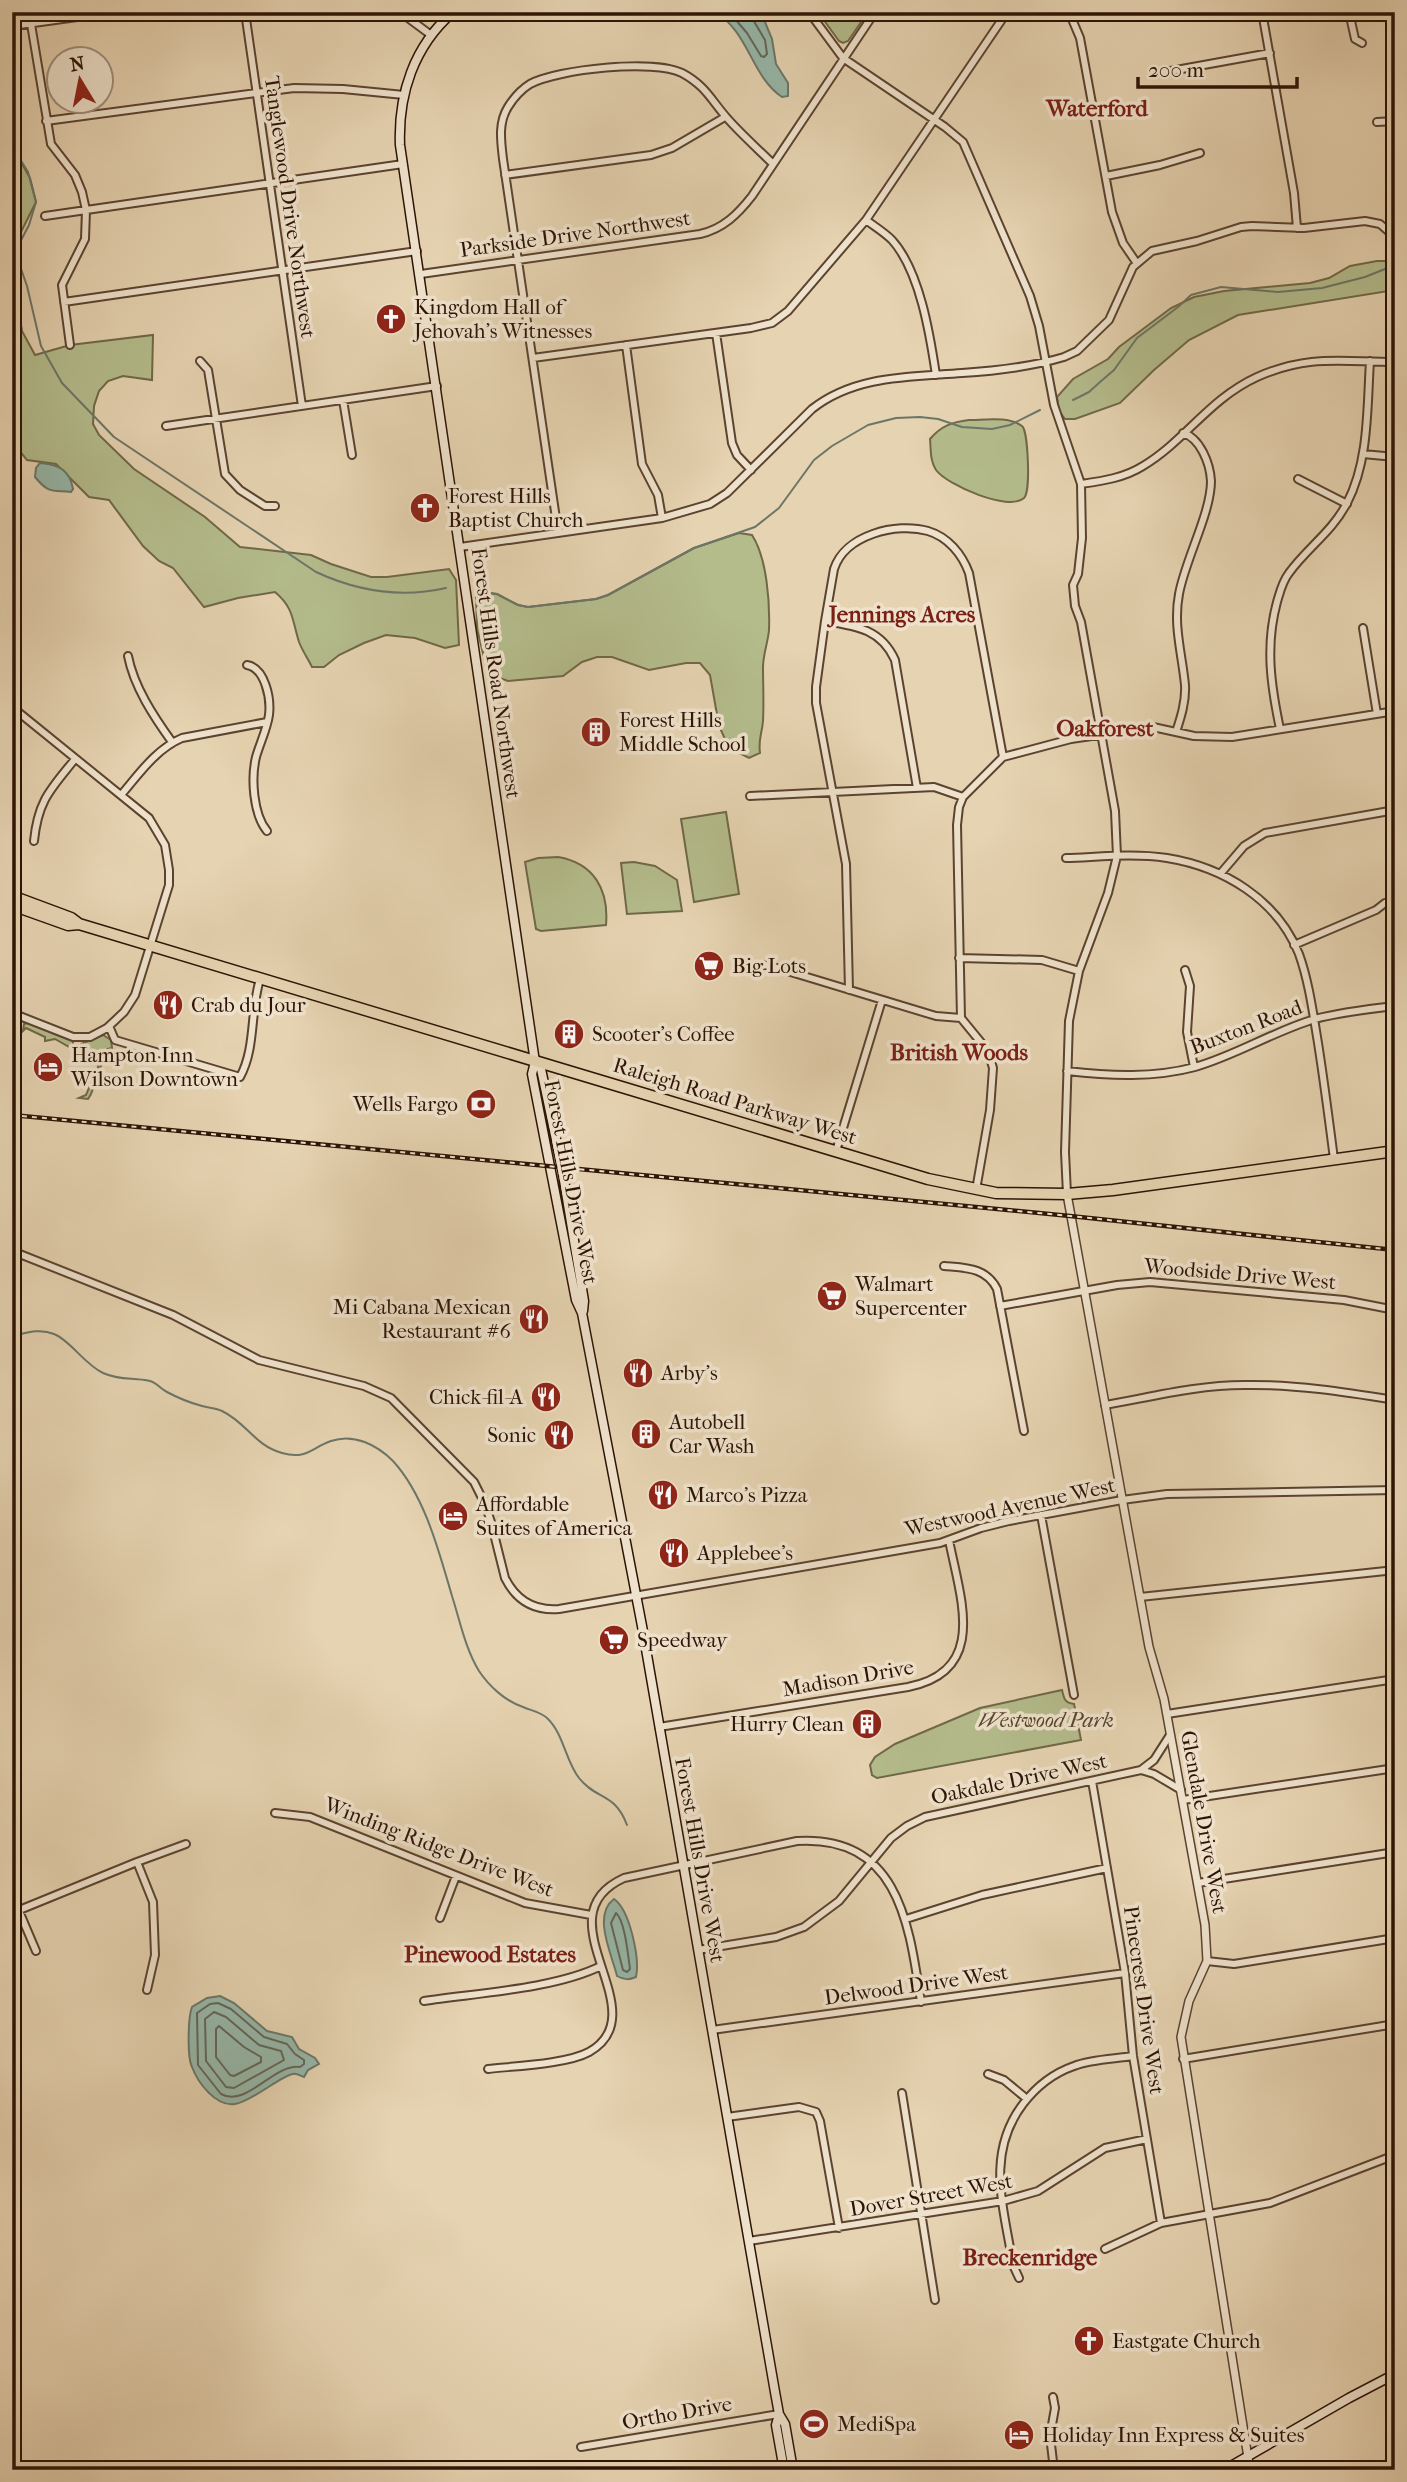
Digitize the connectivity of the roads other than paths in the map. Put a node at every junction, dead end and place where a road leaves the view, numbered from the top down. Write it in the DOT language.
graph roads {
  1 [pos="29,12"];
  2 [pos="113,12"];
  3 [pos="245,12"];
  4 [pos="400,12"];
  5 [pos="453,12"];
  6 [pos="809,12"];
  7 [pos="874,12"];
  8 [pos="1007,12"];
  9 [pos="1069,12"];
  10 [pos="1262,12"];
  11 [pos="1349,12"];
  12 [pos="30,24"];
  13 [pos="12,26"];
  14 [pos="431,35"];
  15 [pos="1362,43"];
  16 [pos="1270,53"];
  17 [pos="843,58"];
  18 [pos="1165,72"];
  19 [pos="256,93"];
  20 [pos="404,95"];
  21 [pos="726,117"];
  22 [pos="46,121"];
  23 [pos="934,121"];
  24 [pos="1395,121"];
  25 [pos="1377,122"];
  26 [pos="1200,153"];
  27 [pos="403,164"];
  28 [pos="773,164"];
  29 [pos="505,175"];
  30 [pos="1106,176"];
  31 [pos="270,185"];
  32 [pos="86,210"];
  33 [pos="45,216"];
  34 [pos="866,220"];
  35 [pos="1297,228"];
  36 [pos="1395,237"];
  37 [pos="417,251"];
  38 [pos="519,260"];
  39 [pos="1136,262"];
  40 [pos="281,271"];
  41 [pos="421,274"];
  42 [pos="64,302"];
  43 [pos="716,333"];
  44 [pos="70,345"];
  45 [pos="626,345"];
  46 [pos="533,358"];
  47 [pos="200,361"];
  48 [pos="1046,361"];
  49 [pos="1370,361"];
  50 [pos="1395,362"];
  51 [pos="936,375"];
  52 [pos="437,386"];
  53 [pos="343,400"];
  54 [pos="302,406"];
  55 [pos="215,419"];
  56 [pos="166,426"];
  57 [pos="1183,432"];
  58 [pos="1363,453"];
  59 [pos="352,455"];
  60 [pos="1395,457"];
  61 [pos="751,470"];
  62 [pos="1298,478"];
  63 [pos="1081,484"];
  64 [pos="1347,504"];
  65 [pos="275,506"];
  66 [pos="662,518"];
  67 [pos="558,532"];
  68 [pos="460,547"];
  69 [pos="825,621"];
  70 [pos="1363,628"];
  71 [pos="128,656"];
  72 [pos="247,665"];
  73 [pos="12,707"];
  74 [pos="1395,711"];
  75 [pos="1377,714"];
  76 [pos="267,722"];
  77 [pos="1280,729"];
  78 [pos="1176,732"];
  79 [pos="1101,734"];
  80 [pos="172,743"];
  81 [pos="1003,757"];
  82 [pos="75,759"];
  83 [pos="917,788"];
  84 [pos="832,793"];
  85 [pos="121,795"];
  86 [pos="750,796"];
  87 [pos="962,797"];
  88 [pos="1395,810"];
  89 [pos="267,831"];
  90 [pos="34,841"];
  91 [pos="1116,856"];
  92 [pos="1066,858"];
  93 [pos="1221,873"];
  94 [pos="12,896"];
  95 [pos="1385,903"];
  96 [pos="12,905"];
  97 [pos="79,924"];
  98 [pos="1294,944"];
  99 [pos="150,946"];
  100 [pos="959,958"];
  101 [pos="752,965"];
  102 [pos="1079,971"];
  103 [pos="1185,971"];
  104 [pos="260,979"];
  105 [pos="849,990"];
  106 [pos="882,1000"];
  107 [pos="1395,1006"];
  108 [pos="12,1013"];
  109 [pos="961,1018"];
  110 [pos="1314,1019"];
  111 [pos="109,1027"];
  112 [pos="535,1062"];
  113 [pos="1194,1067"];
  114 [pos="1067,1071"];
  115 [pos="836,1151"];
  116 [pos="1395,1151"];
  117 [pos="1334,1159"];
  118 [pos="976,1190"];
  119 [pos="1067,1194"];
  120 [pos="12,1251"];
  121 [pos="944,1266"];
  122 [pos="1083,1290"];
  123 [pos="1000,1306"];
  124 [pos="1395,1310"];
  125 [pos="1395,1399"];
  126 [pos="1105,1405"];
  127 [pos="1024,1431"];
  128 [pos="1395,1490"];
  129 [pos="1122,1500"];
  130 [pos="1041,1515"];
  131 [pos="949,1541"];
  132 [pos="1395,1570"];
  133 [pos="636,1596"];
  134 [pos="1140,1597"];
  135 [pos="1395,1679"];
  136 [pos="1074,1695"];
  137 [pos="1167,1714"];
  138 [pos="659,1727"];
  139 [pos="1170,1735"];
  140 [pos="1395,1768"];
  141 [pos="1141,1770"];
  142 [pos="1093,1782"];
  143 [pos="1181,1790"];
  144 [pos="1183,1800"];
  145 [pos="275,1813"];
  146 [pos="186,1844"];
  147 [pos="1395,1852"];
  148 [pos="137,1862"];
  149 [pos="870,1863"];
  150 [pos="684,1865"];
  151 [pos="1107,1868"];
  152 [pos="456,1875"];
  153 [pos="1198,1883"];
  154 [pos="16,1912"];
  155 [pos="590,1915"];
  156 [pos="439,1918"];
  157 [pos="906,1919"];
  158 [pos="1395,1938"];
  159 [pos="698,1950"];
  160 [pos="36,1951"];
  161 [pos="1207,1961"];
  162 [pos="601,1966"];
  163 [pos="1125,1973"];
  164 [pos="147,1990"];
  165 [pos="424,2001"];
  166 [pos="921,2002"];
  167 [pos="1395,2024"];
  168 [pos="712,2030"];
  169 [pos="1133,2056"];
  170 [pos="1183,2059"];
  171 [pos="488,2069"];
  172 [pos="988,2074"];
  173 [pos="902,2093"];
  174 [pos="1027,2099"];
  175 [pos="727,2118"];
  176 [pos="1147,2139"];
  177 [pos="1395,2155"];
  178 [pos="1003,2201"];
  179 [pos="921,2214"];
  180 [pos="1208,2216"];
  181 [pos="1161,2223"];
  182 [pos="839,2228"];
  183 [pos="749,2241"];
  184 [pos="1105,2249"];
  185 [pos="1019,2278"];
  186 [pos="934,2300"];
  187 [pos="1395,2374"];
  188 [pos="1053,2396"];
  189 [pos="779,2414"];
  190 [pos="581,2447"];
  191 [pos="1248,2455"];
  192 [pos="783,2470"];
  193 [pos="793,2470"];
  194 [pos="1054,2470"];
  195 [pos="1224,2470"];
  196 [pos="1250,2470"];
  1 -- 12 [label="street"];
  2 -- 12 [label="street"];
  3 -- 19 [label="street, Tanglewood Drive Northwest"];
  4 -- 14 [label="street"];
  5 -- 14 [label="main road, Forest Hills Road Northwest"];
  6 -- 17 [label="street"];
  7 -- 17 [label="street, Parkside Drive Northwest"];
  8 -- 23 [label="street"];
  9 -- 30 [label="street"];
  10 -- 16 [label="street"];
  11 -- 15 [label="street"];
  12 -- 13 [label="street"];
  12 -- 22 [label="street"];
  14 -- 20 [label="main road, Forest Hills Road Northwest"];
  16 -- 18 [label="street"];
  16 -- 35 [label="street"];
  17 -- 23 [label="street"];
  17 -- 28 [label="street, Parkside Drive Northwest"];
  19 -- 20 [label="street"];
  19 -- 22 [label="street"];
  19 -- 31 [label="street, Tanglewood Drive Northwest"];
  20 -- 27 [label="main road, Forest Hills Road Northwest"];
  21 -- 28 [label="street"];
  21 -- 29 [label="street"];
  21 -- 29 [label="street"];
  22 -- 32 [label="street"];
  23 -- 34 [label="street"];
  23 -- 48 [label="street"];
  24 -- 25 [label="street"];
  26 -- 30 [label="street"];
  27 -- 31 [label="street"];
  27 -- 37 [label="main road, Forest Hills Road Northwest"];
  28 -- 38 [label="street, Parkside Drive Northwest"];
  29 -- 38 [label="street"];
  30 -- 39 [label="street"];
  31 -- 32 [label="street"];
  31 -- 40 [label="street, Tanglewood Drive Northwest"];
  32 -- 33 [label="street"];
  32 -- 42 [label="street"];
  34 -- 43 [label="street"];
  34 -- 51 [label="street"];
  35 -- 36 [label="street"];
  35 -- 39 [label="street"];
  37 -- 40 [label="street"];
  37 -- 41 [label="main road, Forest Hills Road Northwest"];
  38 -- 41 [label="street, Parkside Drive Northwest"];
  38 -- 46 [label="street"];
  39 -- 48 [label="street"];
  40 -- 42 [label="street"];
  40 -- 54 [label="street, Tanglewood Drive Northwest"];
  41 -- 52 [label="main road, Forest Hills Road Northwest"];
  42 -- 44 [label="street"];
  43 -- 45 [label="street"];
  43 -- 61 [label="street"];
  45 -- 46 [label="street"];
  45 -- 66 [label="street"];
  46 -- 67 [label="street"];
  47 -- 55 [label="street"];
  48 -- 51 [label="street"];
  48 -- 63 [label="street"];
  49 -- 50 [label="street"];
  49 -- 57 [label="street"];
  49 -- 58 [label="street"];
  51 -- 61 [label="street"];
  52 -- 53 [label="street"];
  52 -- 68 [label="main road, Forest Hills Road Northwest"];
  53 -- 54 [label="street"];
  53 -- 59 [label="street"];
  54 -- 55 [label="street"];
  55 -- 56 [label="street"];
  55 -- 65 [label="street"];
  57 -- 63 [label="street"];
  57 -- 78 [label="street"];
  58 -- 60 [label="street"];
  58 -- 64 [label="street"];
  61 -- 66 [label="street"];
  62 -- 64 [label="street"];
  63 -- 79 [label="street"];
  64 -- 77 [label="street"];
  66 -- 67 [label="street"];
  67 -- 68 [label="street"];
  68 -- 112 [label="main road, Forest Hills Road Northwest"];
  69 -- 81 [label="street"];
  69 -- 83 [label="street"];
  69 -- 84 [label="street"];
  70 -- 75 [label="street"];
  71 -- 80 [label="street"];
  72 -- 76 [label="street"];
  73 -- 82 [label="street"];
  74 -- 75 [label="street"];
  75 -- 77 [label="street"];
  76 -- 80 [label="street"];
  76 -- 89 [label="street"];
  77 -- 78 [label="street"];
  78 -- 79 [label="street"];
  79 -- 81 [label="street"];
  79 -- 91 [label="street"];
  80 -- 85 [label="street"];
  81 -- 87 [label="street"];
  82 -- 85 [label="street"];
  82 -- 90 [label="street"];
  83 -- 84 [label="street"];
  83 -- 87 [label="street"];
  84 -- 86 [label="street"];
  84 -- 105 [label="street"];
  85 -- 99 [label="street"];
  87 -- 100 [label="street"];
  88 -- 93 [label="street"];
  91 -- 92 [label="street"];
  91 -- 93 [label="street"];
  91 -- 102 [label="street"];
  93 -- 98 [label="street"];
  94 -- 97 [label="main road, Raleigh Road Parkway West"];
  95 -- 98 [label="street"];
  96 -- 97 [label="main road, Raleigh Road Parkway West"];
  97 -- 99 [label="main road, Raleigh Road Parkway West"];
  98 -- 110 [label="street"];
  99 -- 104 [label="main road, Raleigh Road Parkway West"];
  99 -- 111 [label="street"];
  100 -- 102 [label="street"];
  100 -- 109 [label="street"];
  101 -- 105 [label="street"];
  102 -- 114 [label="street"];
  103 -- 113 [label="street"];
  104 -- 111 [label="street"];
  104 -- 112 [label="main road, Raleigh Road Parkway West"];
  105 -- 106 [label="street"];
  106 -- 109 [label="street"];
  106 -- 115 [label="street"];
  107 -- 110 [label="street, Buxton Road"];
  108 -- 111 [label="street"];
  109 -- 118 [label="street"];
  110 -- 113 [label="street, Buxton Road"];
  110 -- 117 [label="street"];
  112 -- 115 [label="main road, Raleigh Road Parkway West"];
  112 -- 133 [label="main road, Forest Hills Drive West"];
  113 -- 114 [label="street, Buxton Road"];
  114 -- 119 [label="street"];
  115 -- 118 [label="main road, Raleigh Road Parkway West"];
  116 -- 117 [label="main road, Raleigh Road Parkway West"];
  117 -- 119 [label="main road, Raleigh Road Parkway West"];
  118 -- 119 [label="main road, Raleigh Road Parkway West"];
  119 -- 122 [label="street, Glendale Drive West"];
  120 -- 133 [label="street, Westwood Avenue West"];
  121 -- 123 [label="street"];
  122 -- 123 [label="street, Woodside Drive West"];
  122 -- 124 [label="street, Woodside Drive West"];
  122 -- 126 [label="street, Glendale Drive West"];
  123 -- 127 [label="street"];
  125 -- 126 [label="street"];
  126 -- 129 [label="street, Glendale Drive West"];
  128 -- 129 [label="street, Westwood Avenue West"];
  129 -- 130 [label="street, Westwood Avenue West"];
  129 -- 134 [label="street, Glendale Drive West"];
  130 -- 131 [label="street, Westwood Avenue West"];
  130 -- 136 [label="street"];
  131 -- 133 [label="street, Westwood Avenue West"];
  131 -- 138 [label="street, Madison Drive"];
  132 -- 134 [label="street"];
  133 -- 138 [label="main road, Forest Hills Drive West"];
  134 -- 137 [label="street, Glendale Drive West"];
  135 -- 137 [label="street"];
  137 -- 139 [label="street, Glendale Drive West"];
  138 -- 150 [label="main road, Forest Hills Drive West"];
  139 -- 141 [label="street"];
  139 -- 143 [label="street, Glendale Drive West"];
  140 -- 144 [label="street"];
  141 -- 142 [label="street, Oakdale Drive West"];
  141 -- 143 [label="street"];
  142 -- 149 [label="street, Oakdale Drive West"];
  142 -- 151 [label="street, Pinecrest Drive West"];
  143 -- 144 [label="street, Glendale Drive West"];
  144 -- 153 [label="street, Glendale Drive West"];
  145 -- 152 [label="street, Winding Ridge Drive West"];
  146 -- 148 [label="street"];
  147 -- 153 [label="street"];
  148 -- 154 [label="street"];
  148 -- 164 [label="street"];
  149 -- 150 [label="street"];
  149 -- 157 [label="street"];
  149 -- 159 [label="street, Oakdale Drive West"];
  150 -- 155 [label="street"];
  150 -- 159 [label="main road, Forest Hills Drive West"];
  151 -- 157 [label="street"];
  151 -- 163 [label="street, Pinecrest Drive West"];
  152 -- 155 [label="street, Winding Ridge Drive West"];
  152 -- 156 [label="street"];
  153 -- 161 [label="street, Glendale Drive West"];
  154 -- 160 [label="street"];
  155 -- 162 [label="street"];
  157 -- 166 [label="street"];
  158 -- 161 [label="street"];
  159 -- 168 [label="main road, Forest Hills Drive West"];
  161 -- 170 [label="street, Glendale Drive West"];
  162 -- 165 [label="street"];
  162 -- 171 [label="street"];
  163 -- 166 [label="street, Delwood Drive West"];
  163 -- 169 [label="street, Pinecrest Drive West"];
  166 -- 168 [label="street, Delwood Drive West"];
  167 -- 170 [label="street"];
  168 -- 175 [label="main road, Forest Hills Drive West"];
  169 -- 174 [label="street"];
  169 -- 176 [label="street, Pinecrest Drive West"];
  170 -- 180 [label="street, Glendale Drive West"];
  172 -- 174 [label="street"];
  173 -- 179 [label="street"];
  174 -- 178 [label="street"];
  175 -- 182 [label="street"];
  175 -- 183 [label="main road, Forest Hills Drive West"];
  176 -- 178 [label="street, Dover Street West"];
  176 -- 181 [label="street, Pinecrest Drive West"];
  177 -- 180 [label="street"];
  178 -- 179 [label="street, Dover Street West"];
  178 -- 185 [label="street"];
  179 -- 182 [label="street, Dover Street West"];
  179 -- 186 [label="street"];
  180 -- 181 [label="street"];
  180 -- 191 [label="street, Glendale Drive West"];
  181 -- 184 [label="street"];
  182 -- 183 [label="street, Dover Street West"];
  183 -- 189 [label="main road, Forest Hills Drive West"];
  187 -- 191 [label="main road"];
  188 -- 194 [label="street"];
  189 -- 190 [label="street, Ortho Drive"];
  189 -- 192 [label="main road, Forest Hills Drive West"];
  189 -- 193 [label="main road, Forest Hills Drive West"];
  191 -- 195 [label="main road"];
  191 -- 196 [label="street, Glendale Drive West"];
}
